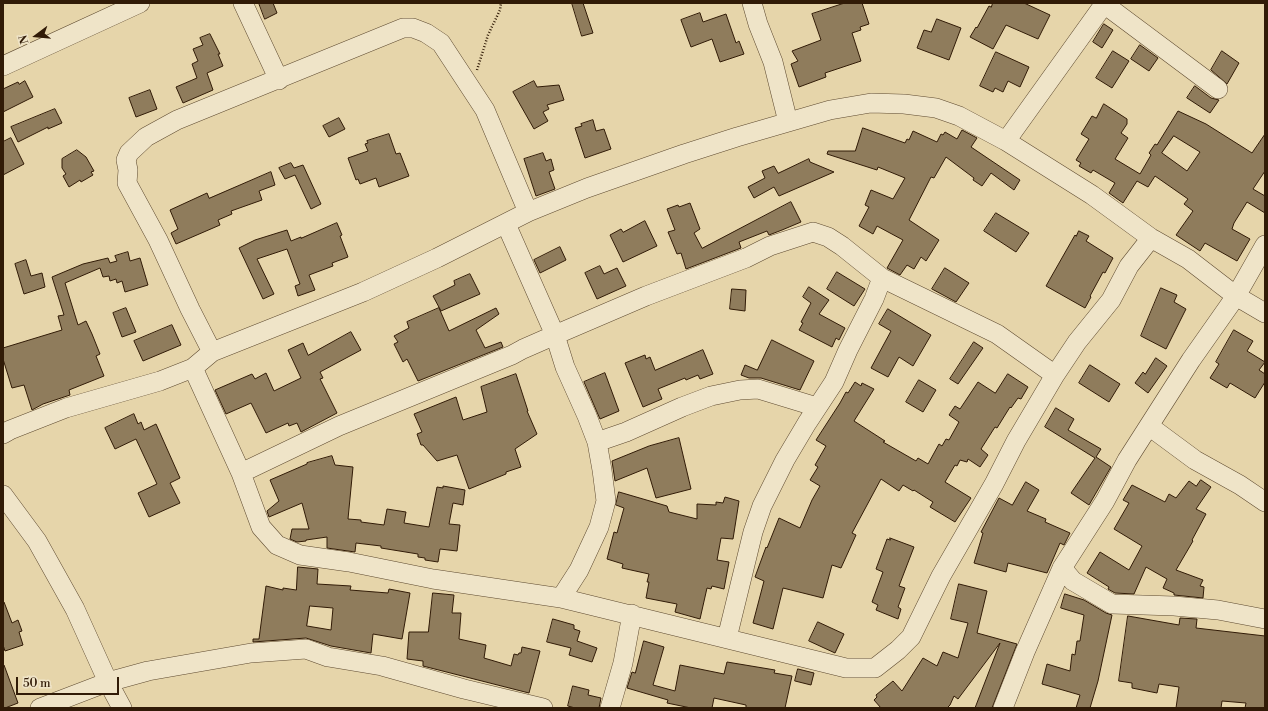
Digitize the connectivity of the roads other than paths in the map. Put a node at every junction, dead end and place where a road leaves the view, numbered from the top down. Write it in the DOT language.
graph roads {
  1 [pos="140,3"];
  2 [pos="243,3"];
  3 [pos="752,3"];
  4 [pos="1104,3"];
  5 [pos="3,66"];
  6 [pos="279,80"];
  7 [pos="1218,89"];
  8 [pos="788,122"];
  9 [pos="1006,141"];
  10 [pos="528,212"];
  11 [pos="506,224"];
  12 [pos="1151,238"];
  13 [pos="1265,245"];
  14 [pos="882,278"];
  15 [pos="1236,296"];
  16 [pos="1265,312"];
  17 [pos="555,335"];
  18 [pos="212,352"];
  19 [pos="193,368"];
  20 [pos="1054,375"];
  21 [pos="817,407"];
  22 [pos="1149,426"];
  23 [pos="3,434"];
  24 [pos="597,442"];
  25 [pos="241,473"];
  26 [pos="3,495"];
  27 [pos="1265,502"];
  28 [pos="1062,568"];
  29 [pos="561,598"];
  30 [pos="632,614"];
  31 [pos="1265,619"];
  32 [pos="727,638"];
  33 [pos="108,682"];
  34 [pos="40,708"];
  35 [pos="122,708"];
  36 [pos="543,708"];
  37 [pos="610,708"];
  38 [pos="1003,708"];
  1 -- 5 [label="street"];
  2 -- 6 [label="street"];
  3 -- 8 [label="street"];
  4 -- 7 [label="street"];
  4 -- 9 [label="street"];
  6 -- 10 [label="street"];
  6 -- 18 [label="street"];
  8 -- 9 [label="street"];
  8 -- 10 [label="street"];
  9 -- 12 [label="street"];
  10 -- 11 [label="street"];
  11 -- 17 [label="street"];
  11 -- 18 [label="street"];
  12 -- 15 [label="street"];
  12 -- 20 [label="street"];
  13 -- 15 [label="street"];
  14 -- 17 [label="street"];
  14 -- 20 [label="street"];
  14 -- 21 [label="street"];
  15 -- 16 [label="street"];
  15 -- 22 [label="street"];
  17 -- 24 [label="street"];
  17 -- 25 [label="street"];
  18 -- 19 [label="street"];
  19 -- 23 [label="street"];
  19 -- 25 [label="street"];
  20 -- 32 [label="street"];
  21 -- 24 [label="street"];
  21 -- 32 [label="street"];
  22 -- 27 [label="street"];
  22 -- 28 [label="street"];
  24 -- 29 [label="street"];
  25 -- 29 [label="street"];
  26 -- 33 [label="street"];
  28 -- 31 [label="street"];
  28 -- 38 [label="street"];
  29 -- 30 [label="street"];
  30 -- 32 [label="street"];
  30 -- 37 [label="street"];
  33 -- 34 [label="street"];
  33 -- 35 [label="street"];
  33 -- 36 [label="street"];
}
